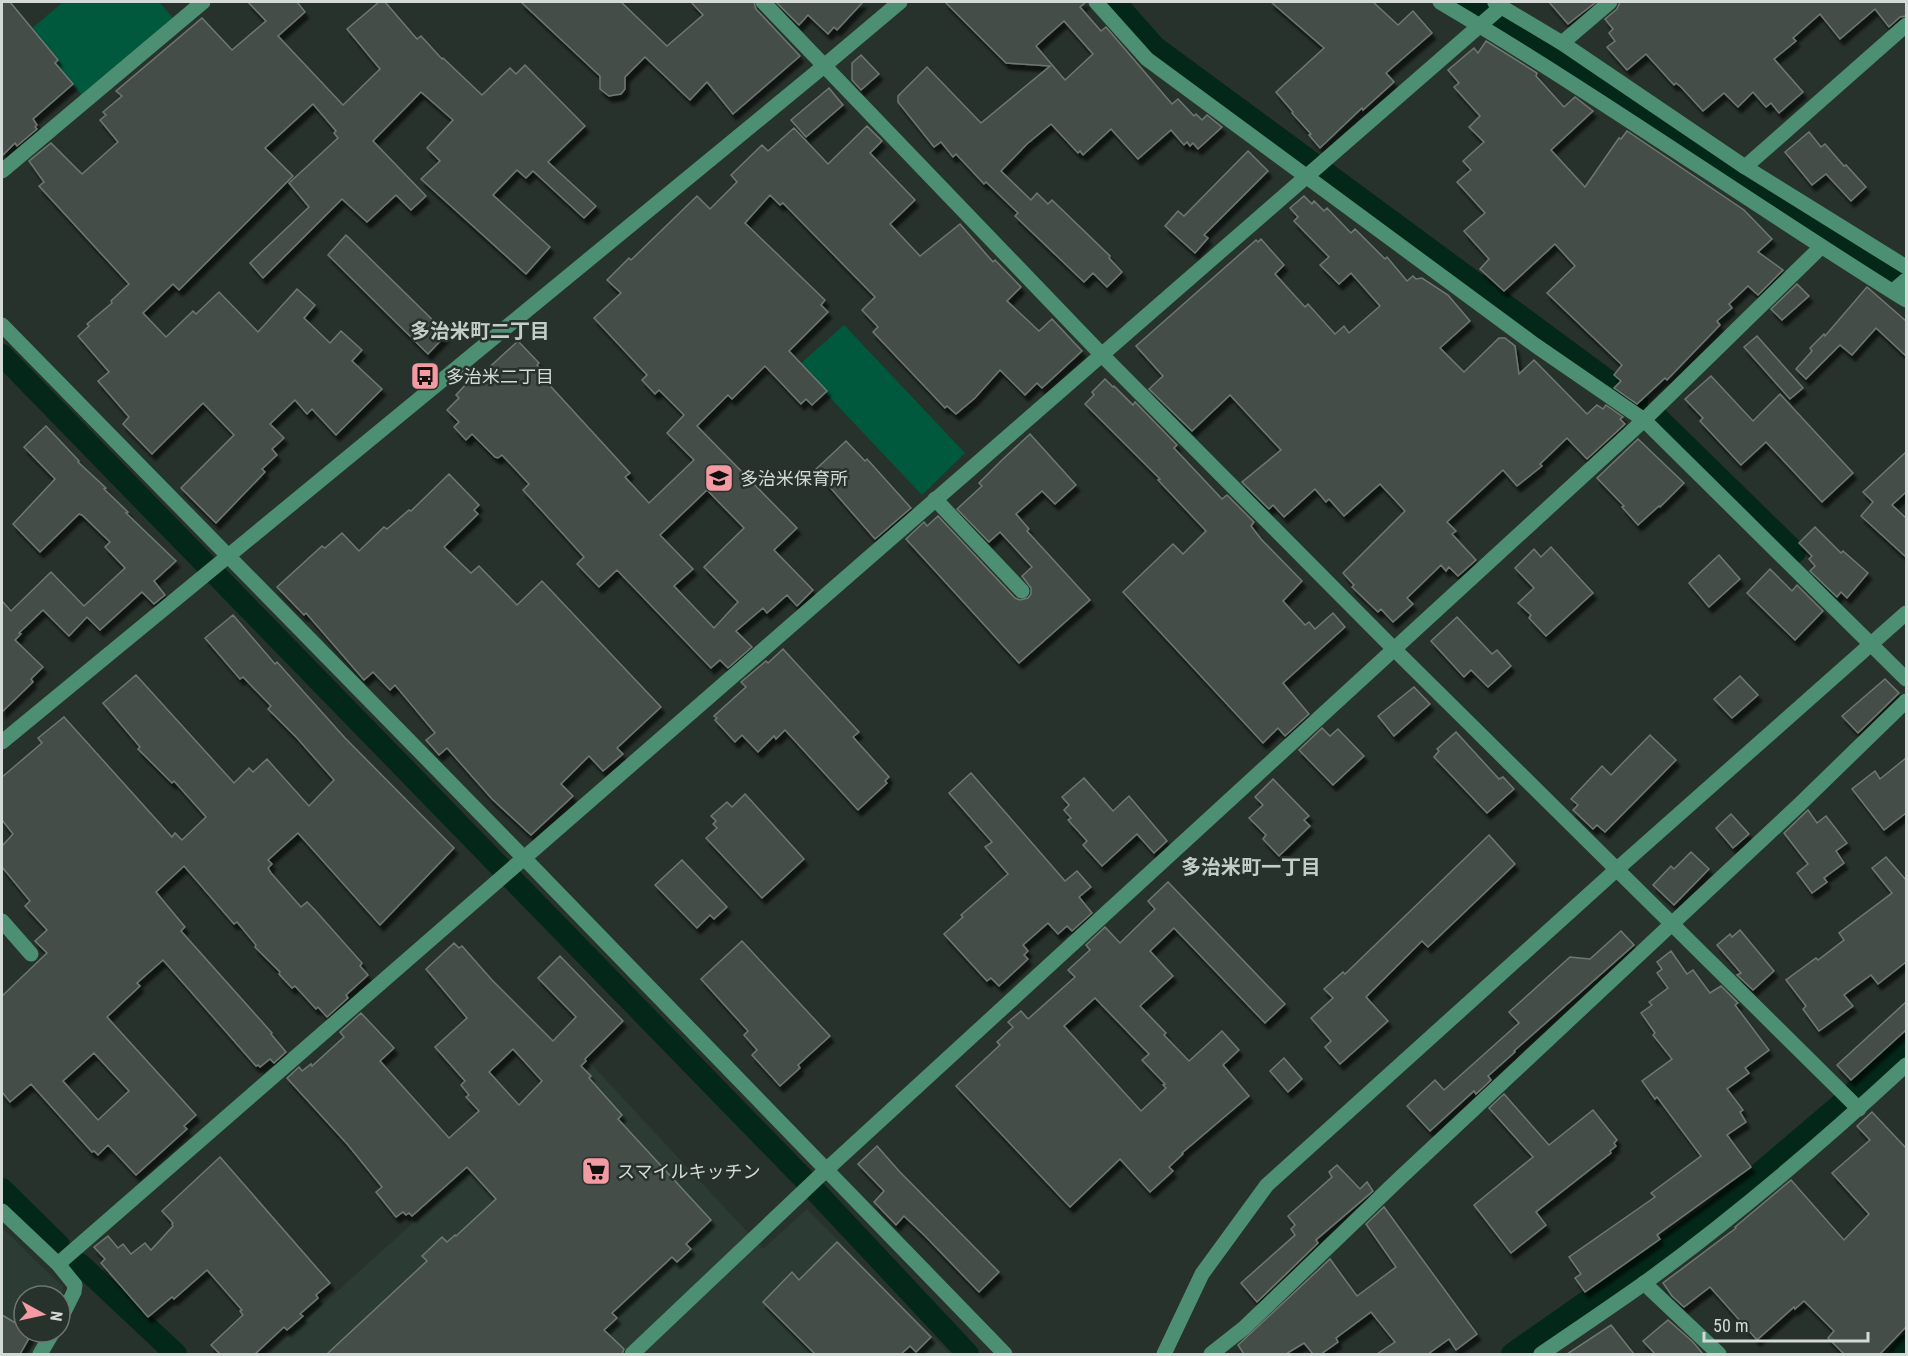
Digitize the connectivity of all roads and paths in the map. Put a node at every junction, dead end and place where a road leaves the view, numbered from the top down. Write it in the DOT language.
graph roads {
  1 [pos="202,2"];
  2 [pos="763,2"];
  3 [pos="900,2"];
  4 [pos="1096,2"];
  5 [pos="1440,2"];
  6 [pos="1610,2"];
  7 [pos="1490,13"];
  8 [pos="1906,25"];
  9 [pos="1562,43"];
  10 [pos="824,66"];
  11 [pos="1745,167"];
  12 [pos="2,171"];
  13 [pos="1306,176"];
  14 [pos="1821,247"];
  15 [pos="1906,267"];
  16 [pos="1901,289"];
  17 [pos="2,325"];
  18 [pos="1101,355"];
  19 [pos="1644,420"];
  20 [pos="935,499"];
  21 [pos="222,560"];
  22 [pos="1022,591"];
  23 [pos="1906,613"];
  24 [pos="1871,645"];
  25 [pos="1394,649"];
  26 [pos="1906,679"];
  27 [pos="1906,701"];
  28 [pos="2,742"];
  29 [pos="519,862"];
  30 [pos="1616,870"];
  31 [pos="2,921"];
  32 [pos="1671,922"];
  33 [pos="31,954"];
  34 [pos="1906,1065"];
  35 [pos="1856,1107"];
  36 [pos="821,1175"];
  37 [pos="2,1210"];
  38 [pos="58,1264"];
  39 [pos="1644,1283"];
  40 [pos="72,1296"];
  41 [pos="632,1354"];
  42 [pos="1005,1354"];
  43 [pos="1164,1354"];
  44 [pos="1210,1354"];
  45 [pos="1541,1354"];
  46 [pos="1719,1354"];
  1 -- 12 [label="street"];
  2 -- 10 [label="street"];
  3 -- 10 [label="street"];
  4 -- 13 [label="street"];
  5 -- 7 [label="street"];
  6 -- 9 [label="street"];
  7 -- 9 [label="street"];
  7 -- 13 [label="street"];
  7 -- 14 [label="street"];
  8 -- 11 [label="street"];
  9 -- 11 [label="street"];
  10 -- 18 [label="street"];
  10 -- 21 [label="street"];
  11 -- 15 [label="street"];
  13 -- 18 [label="street"];
  13 -- 19 [label="street"];
  14 -- 16 [label="street"];
  14 -- 19 [label="street"];
  17 -- 21 [label="street"];
  18 -- 20 [label="street"];
  18 -- 25 [label="street"];
  19 -- 24 [label="street"];
  19 -- 25 [label="street"];
  20 -- 22 [label="street"];
  20 -- 29 [label="street"];
  21 -- 28 [label="street"];
  21 -- 29 [label="street"];
  23 -- 24 [label="street"];
  24 -- 26 [label="street"];
  24 -- 30 [label="street"];
  25 -- 30 [label="street"];
  25 -- 36 [label="street"];
  27 -- 32 [label="street"];
  29 -- 36 [label="street"];
  29 -- 38 [label="street"];
  30 -- 32 [label="street"];
  30 -- 43 [label="street"];
  31 -- 33 [label="street"];
  32 -- 35 [label="street"];
  32 -- 44 [label="street"];
  34 -- 35 [label="street"];
  35 -- 39 [label="street"];
  36 -- 41 [label="street"];
  36 -- 42 [label="street"];
  37 -- 38 [label="street"];
  38 -- 40 [label="street"];
  39 -- 45 [label="street"];
  39 -- 46 [label="street"];
}
